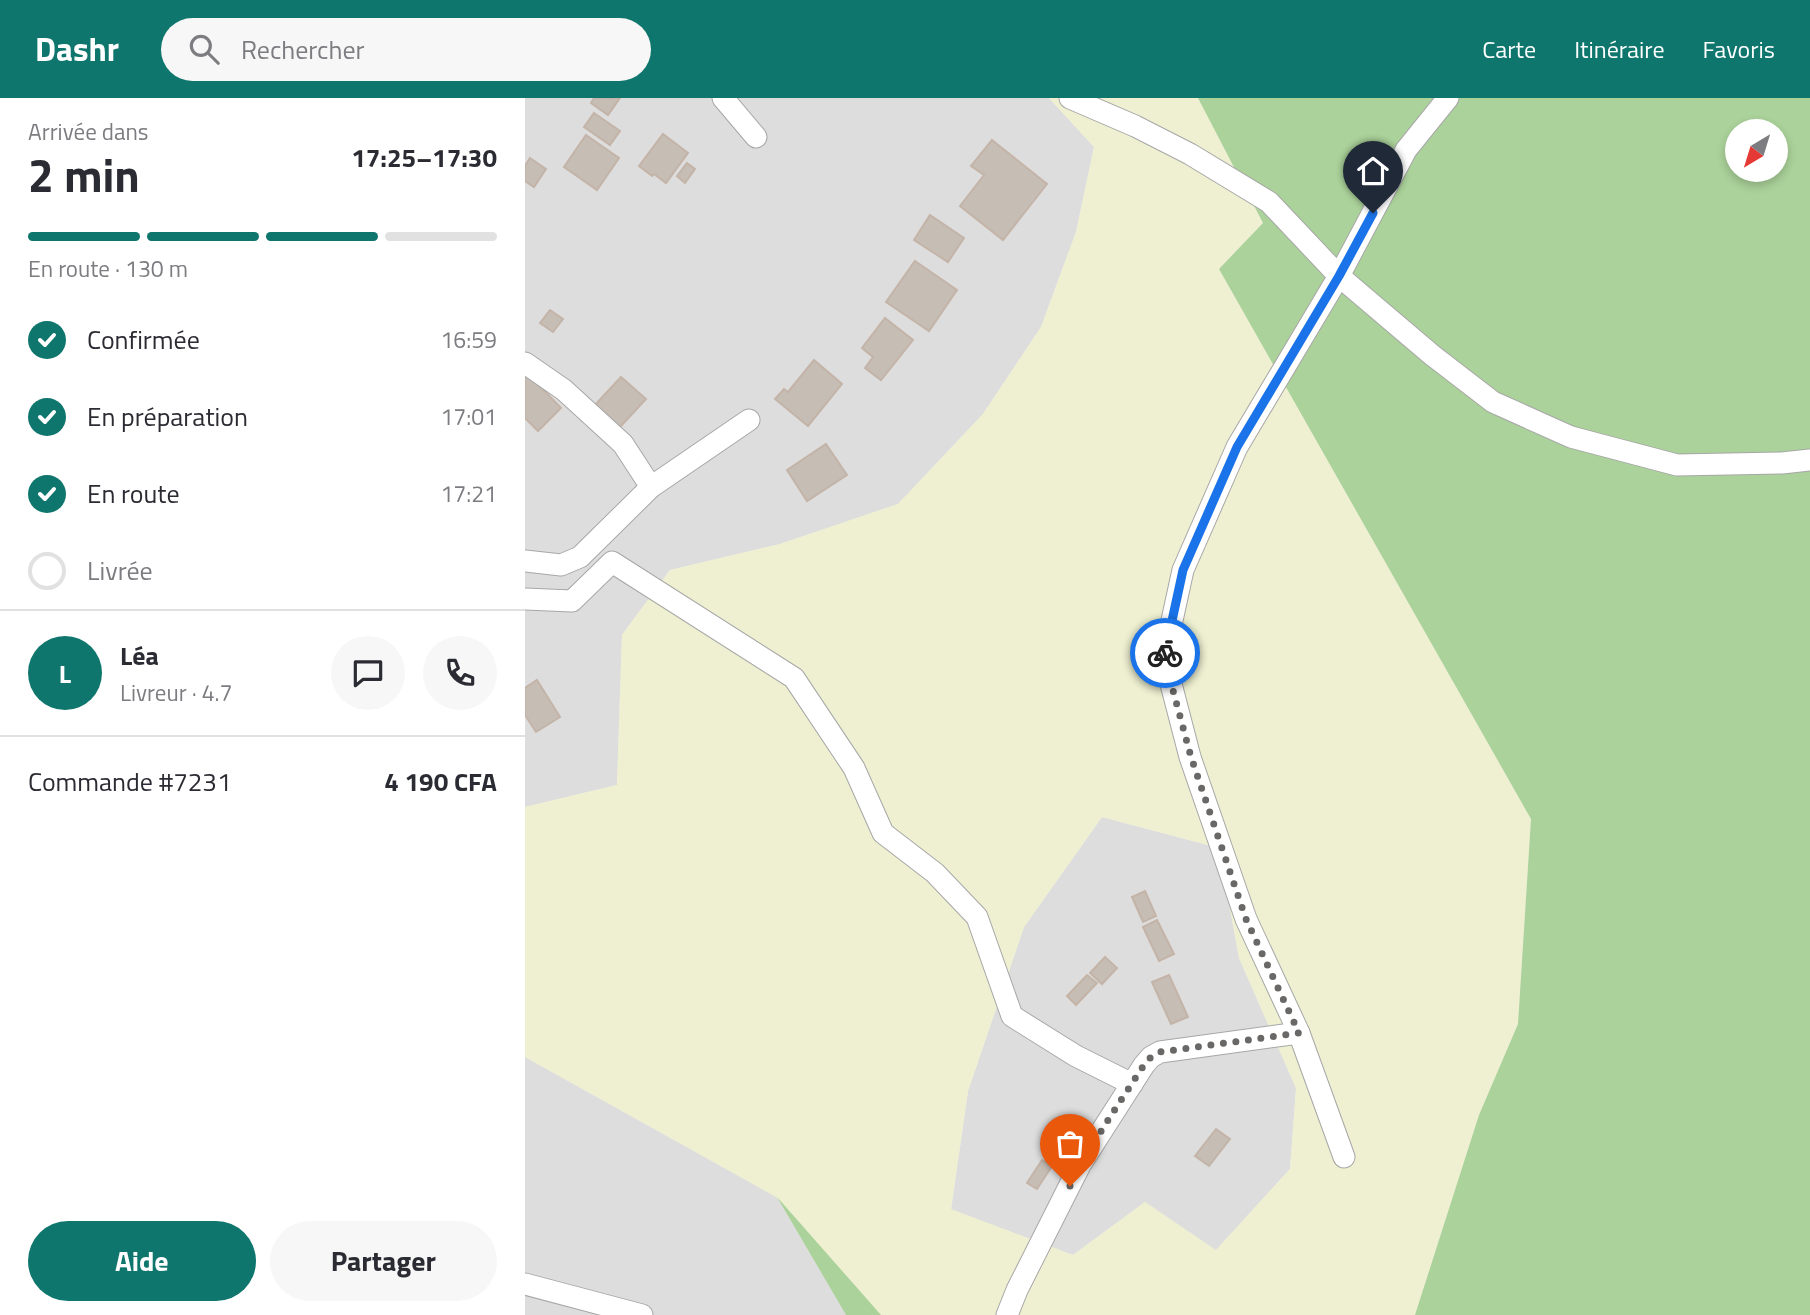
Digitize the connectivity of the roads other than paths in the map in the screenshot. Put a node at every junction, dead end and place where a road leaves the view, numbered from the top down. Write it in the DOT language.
graph roads {
  1 [pos="723,98"];
  2 [pos="1070,98"];
  3 [pos="1448,98"];
  4 [pos="756,137"];
  5 [pos="1339,276"];
  6 [pos="525,363"];
  7 [pos="749,420"];
  8 [pos="1810,460"];
  9 [pos="652,487"];
  10 [pos="525,561"];
  11 [pos="525,599"];
  12 [pos="1299,1033"];
  13 [pos="1132,1084"];
  14 [pos="1344,1157"];
  15 [pos="525,1284"];
  16 [pos="642,1315"];
  17 [pos="1007,1315"];
  1 -- 4 [label="street"];
  2 -- 5 [label="street"];
  3 -- 5 [label="street"];
  5 -- 8 [label="street"];
  5 -- 12 [label="street"];
  6 -- 9 [label="street"];
  7 -- 9 [label="street"];
  9 -- 10 [label="street"];
  11 -- 13 [label="street"];
  12 -- 13 [label="street"];
  12 -- 14 [label="street"];
  13 -- 17 [label="street"];
  15 -- 16 [label="street"];
}
